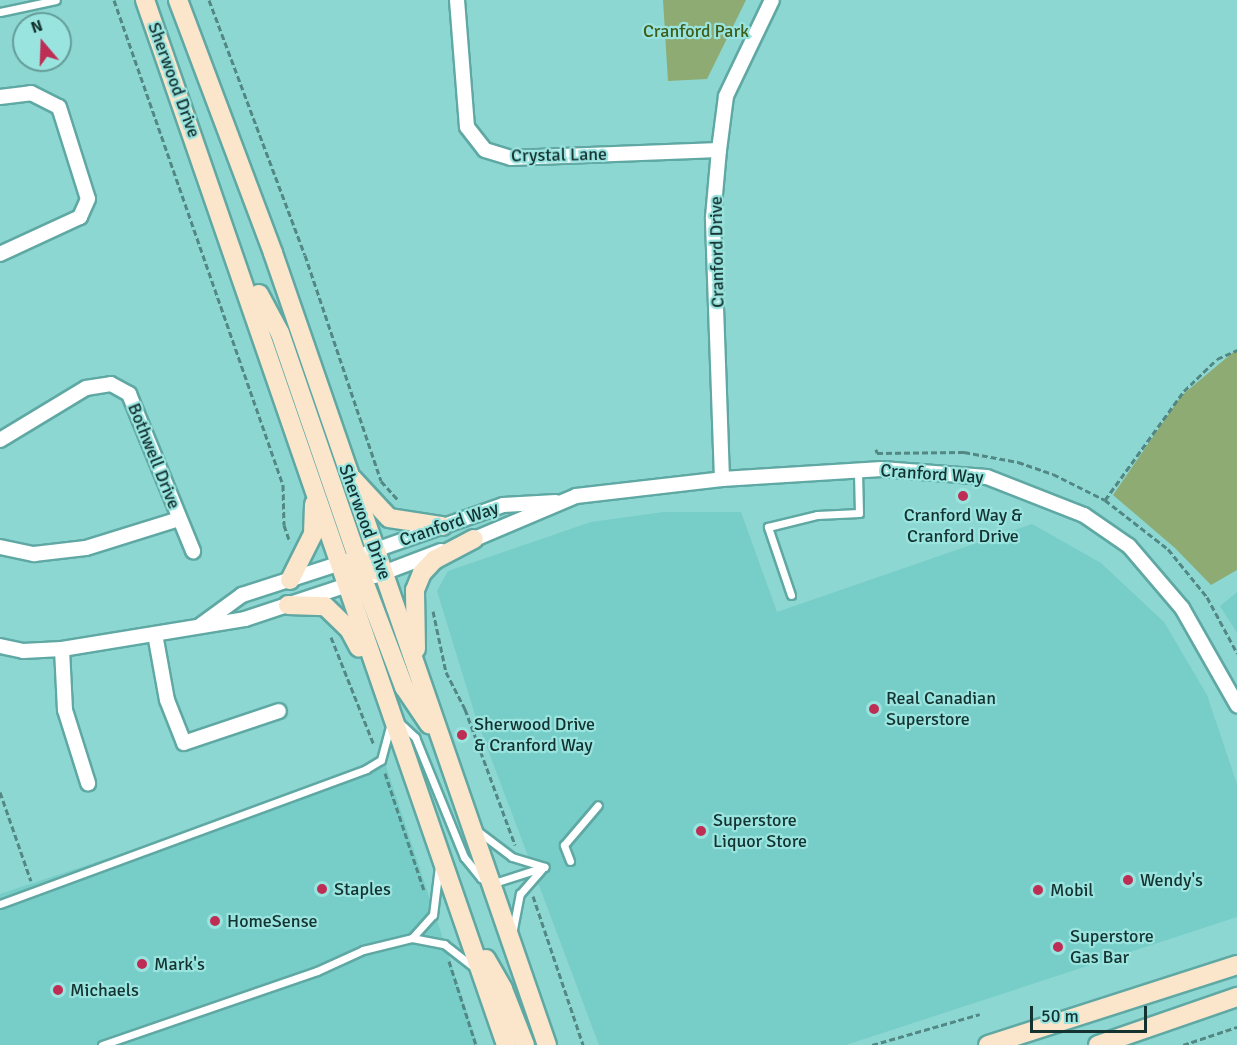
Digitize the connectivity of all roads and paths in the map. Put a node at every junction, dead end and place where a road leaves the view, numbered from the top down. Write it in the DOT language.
graph roads {
  1 [pos="56,0"];
  2 [pos="114,0"];
  3 [pos="146,0"];
  4 [pos="178,0"];
  5 [pos="209,0"];
  6 [pos="457,0"];
  7 [pos="772,0"];
  8 [pos="0,12"];
  9 [pos="0,97"];
  10 [pos="719,150"];
  11 [pos="233,246"];
  12 [pos="0,254"];
  13 [pos="1237,350"];
  14 [pos="0,440"];
  15 [pos="300,447"];
  16 [pos="858,471"];
  17 [pos="347,472"];
  18 [pos="722,479"];
  19 [pos="398,500"];
  20 [pos="562,501"];
  21 [pos="179,519"];
  22 [pos="442,526"];
  23 [pos="474,539"];
  24 [pos="0,547"];
  25 [pos="295,547"];
  26 [pos="375,550"];
  27 [pos="193,551"];
  28 [pos="357,556"];
  29 [pos="339,564"];
  30 [pos="383,573"];
  31 [pos="290,580"];
  32 [pos="355,582"];
  33 [pos="791,595"];
  34 [pos="432,604"];
  35 [pos="288,605"];
  36 [pos="197,628"];
  37 [pos="326,632"];
  38 [pos="155,634"];
  39 [pos="0,646"];
  40 [pos="62,649"];
  41 [pos="1237,653"];
  42 [pos="373,660"];
  43 [pos="416,668"];
  44 [pos="1237,705"];
  45 [pos="279,711"];
  46 [pos="391,715"];
  47 [pos="443,746"];
  48 [pos="376,751"];
  49 [pos="385,773"];
  50 [pos="88,783"];
  51 [pos="0,792"];
  52 [pos="598,805"];
  53 [pos="470,824"];
  54 [pos="441,856"];
  55 [pos="520,860"];
  56 [pos="570,861"];
  57 [pos="544,867"];
  58 [pos="528,882"];
  59 [pos="491,884"];
  60 [pos="34,891"];
  61 [pos="425,893"];
  62 [pos="0,904"];
  63 [pos="463,919"];
  64 [pos="412,938"];
  65 [pos="512,947"];
  66 [pos="446,951"];
  67 [pos="1237,951"];
  68 [pos="1237,965"];
  69 [pos="1215,973"];
  70 [pos="484,978"];
  71 [pos="1237,997"];
  72 [pos="535,1012"];
  73 [pos="980,1014"];
  74 [pos="498,1021"];
  75 [pos="1237,1027"];
  76 [pos="102,1045"];
  77 [pos="476,1045"];
  78 [pos="500,1045"];
  79 [pos="506,1045"];
  80 [pos="525,1045"];
  81 [pos="547,1045"];
  82 [pos="555,1045"];
  83 [pos="583,1045"];
  84 [pos="872,1045"];
  85 [pos="988,1045"];
  86 [pos="1098,1045"];
  87 [pos="1183,1045"];
  1 -- 8 [label="lane"];
  2 -- 25 [label="path"];
  3 -- 11 [label="main road, Sherwood Drive"];
  4 -- 17 [label="main road, Sherwood Drive"];
  5 -- 19 [label="path"];
  6 -- 10 [label="street, Crystal Lane"];
  7 -- 10 [label="street, Cranford Drive"];
  9 -- 12 [label="street"];
  10 -- 18 [label="street, Cranford Drive"];
  11 -- 15 [label="main road, Sherwood Drive"];
  11 -- 28 [label="main road"];
  13 -- 41 [label="path"];
  14 -- 21 [label="street, Bothwell Drive"];
  15 -- 29 [label="main road, Sherwood Drive"];
  15 -- 31 [label="main road"];
  16 -- 18 [label="street, Cranford Way"];
  16 -- 33 [label="lane"];
  16 -- 44 [label="street, Cranford Way"];
  17 -- 22 [label="main road"];
  17 -- 26 [label="main road, Sherwood Drive"];
  18 -- 20 [label="street, Cranford Way"];
  20 -- 22 [label="street, Cranford Way"];
  20 -- 23 [label="street, Cranford Way"];
  21 -- 24 [label="street, Bothwell Drive"];
  21 -- 27 [label="street, Bothwell Drive"];
  22 -- 26 [label="street, Cranford Way"];
  23 -- 30 [label="street, Cranford Way"];
  23 -- 43 [label="main road"];
  26 -- 28 [label="street, Cranford Way"];
  26 -- 30 [label="main road, Sherwood Drive"];
  28 -- 29 [label="street, Cranford Way"];
  28 -- 30 [label="main road"];
  29 -- 31 [label="street"];
  29 -- 32 [label="main road, Sherwood Drive"];
  30 -- 32 [label="street, Cranford Way"];
  30 -- 43 [label="main road, Sherwood Drive"];
  31 -- 36 [label="street"];
  32 -- 35 [label="street"];
  32 -- 42 [label="main road, Sherwood Drive"];
  32 -- 47 [label="main road"];
  34 -- 55 [label="path"];
  35 -- 36 [label="street"];
  35 -- 42 [label="main road"];
  36 -- 38 [label="street"];
  37 -- 48 [label="path"];
  38 -- 40 [label="street"];
  38 -- 45 [label="street"];
  39 -- 40 [label="street"];
  40 -- 50 [label="street"];
  42 -- 46 [label="main road, Sherwood Drive"];
  43 -- 47 [label="main road, Sherwood Drive"];
  46 -- 54 [label="main road, Sherwood Drive"];
  46 -- 59 [label="lane"];
  46 -- 60 [label="lane"];
  47 -- 53 [label="main road, Sherwood Drive"];
  49 -- 61 [label="path"];
  51 -- 60 [label="path"];
  52 -- 56 [label="lane"];
  53 -- 55 [label="lane"];
  53 -- 59 [label="main road, Sherwood Drive"];
  54 -- 63 [label="main road, Sherwood Drive"];
  54 -- 64 [label="lane"];
  55 -- 57 [label="lane"];
  57 -- 58 [label="lane"];
  57 -- 59 [label="lane"];
  58 -- 65 [label="lane"];
  58 -- 83 [label="path"];
  59 -- 65 [label="main road, Sherwood Drive"];
  60 -- 62 [label="lane"];
  63 -- 70 [label="main road, Sherwood Drive"];
  63 -- 80 [label="main road"];
  64 -- 70 [label="lane"];
  64 -- 76 [label="lane"];
  65 -- 72 [label="main road, Sherwood Drive"];
  66 -- 77 [label="path"];
  67 -- 69 [label="main road"];
  68 -- 69 [label="main road"];
  69 -- 85 [label="main road"];
  70 -- 74 [label="main road, Sherwood Drive"];
  71 -- 86 [label="main road"];
  72 -- 81 [label="main road, Sherwood Drive"];
  72 -- 82 [label="main road"];
  73 -- 84 [label="path"];
  74 -- 78 [label="main road"];
  74 -- 79 [label="main road, Sherwood Drive"];
  75 -- 87 [label="path"];
}
